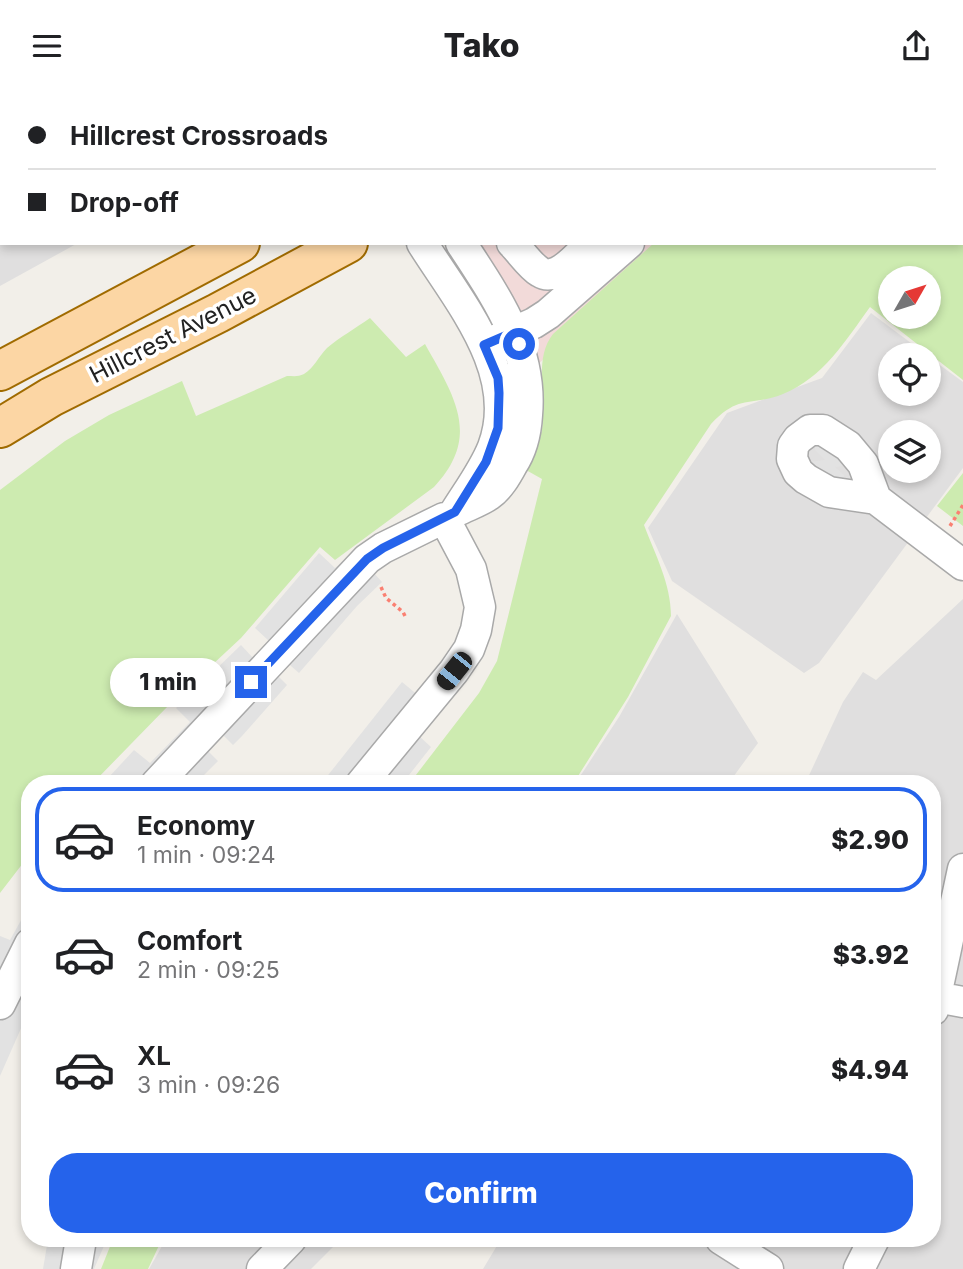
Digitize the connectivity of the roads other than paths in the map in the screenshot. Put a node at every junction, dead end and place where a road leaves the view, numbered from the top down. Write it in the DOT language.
graph roads {
  1 [pos="236,245"];
  2 [pos="344,245"];
  3 [pos="423,245"];
  4 [pos="462,245"];
  5 [pos="514,245"];
  6 [pos="589,245"];
  7 [pos="627,245"];
  8 [pos="514,332"];
  9 [pos="484,345"];
  10 [pos="0,371"];
  11 [pos="0,428"];
  12 [pos="876,499"];
  13 [pos="449,515"];
  14 [pos="963,565"];
  15 [pos="164,775"];
  16 [pos="368,775"];
  17 [pos="963,869"];
  18 [pos="21,961"];
  19 [pos="1,1000"];
  20 [pos="944,1003"];
  21 [pos="79,1247"];
  22 [pos="283,1247"];
  23 [pos="734,1247"];
  24 [pos="870,1247"];
  25 [pos="76,1269"];
  26 [pos="262,1269"];
  27 [pos="768,1269"];
  28 [pos="859,1269"];
  1 -- 10 [label="main road, Hillcrest Avenue"];
  2 -- 11 [label="main road, Hillcrest Avenue"];
  3 -- 9 [label="street"];
  4 -- 8 [label="street"];
  5 -- 6 [label="street"];
  7 -- 8 [label="street"];
  8 -- 9 [label="street"];
  8 -- 13 [label="street"];
  9 -- 13 [label="street"];
  12 -- 14 [label="street"];
  13 -- 15 [label="street"];
  13 -- 16 [label="street"];
  17 -- 20 [label="street"];
  18 -- 19 [label="street"];
  21 -- 25 [label="street"];
  22 -- 26 [label="street"];
  23 -- 27 [label="street"];
  24 -- 28 [label="street"];
}
